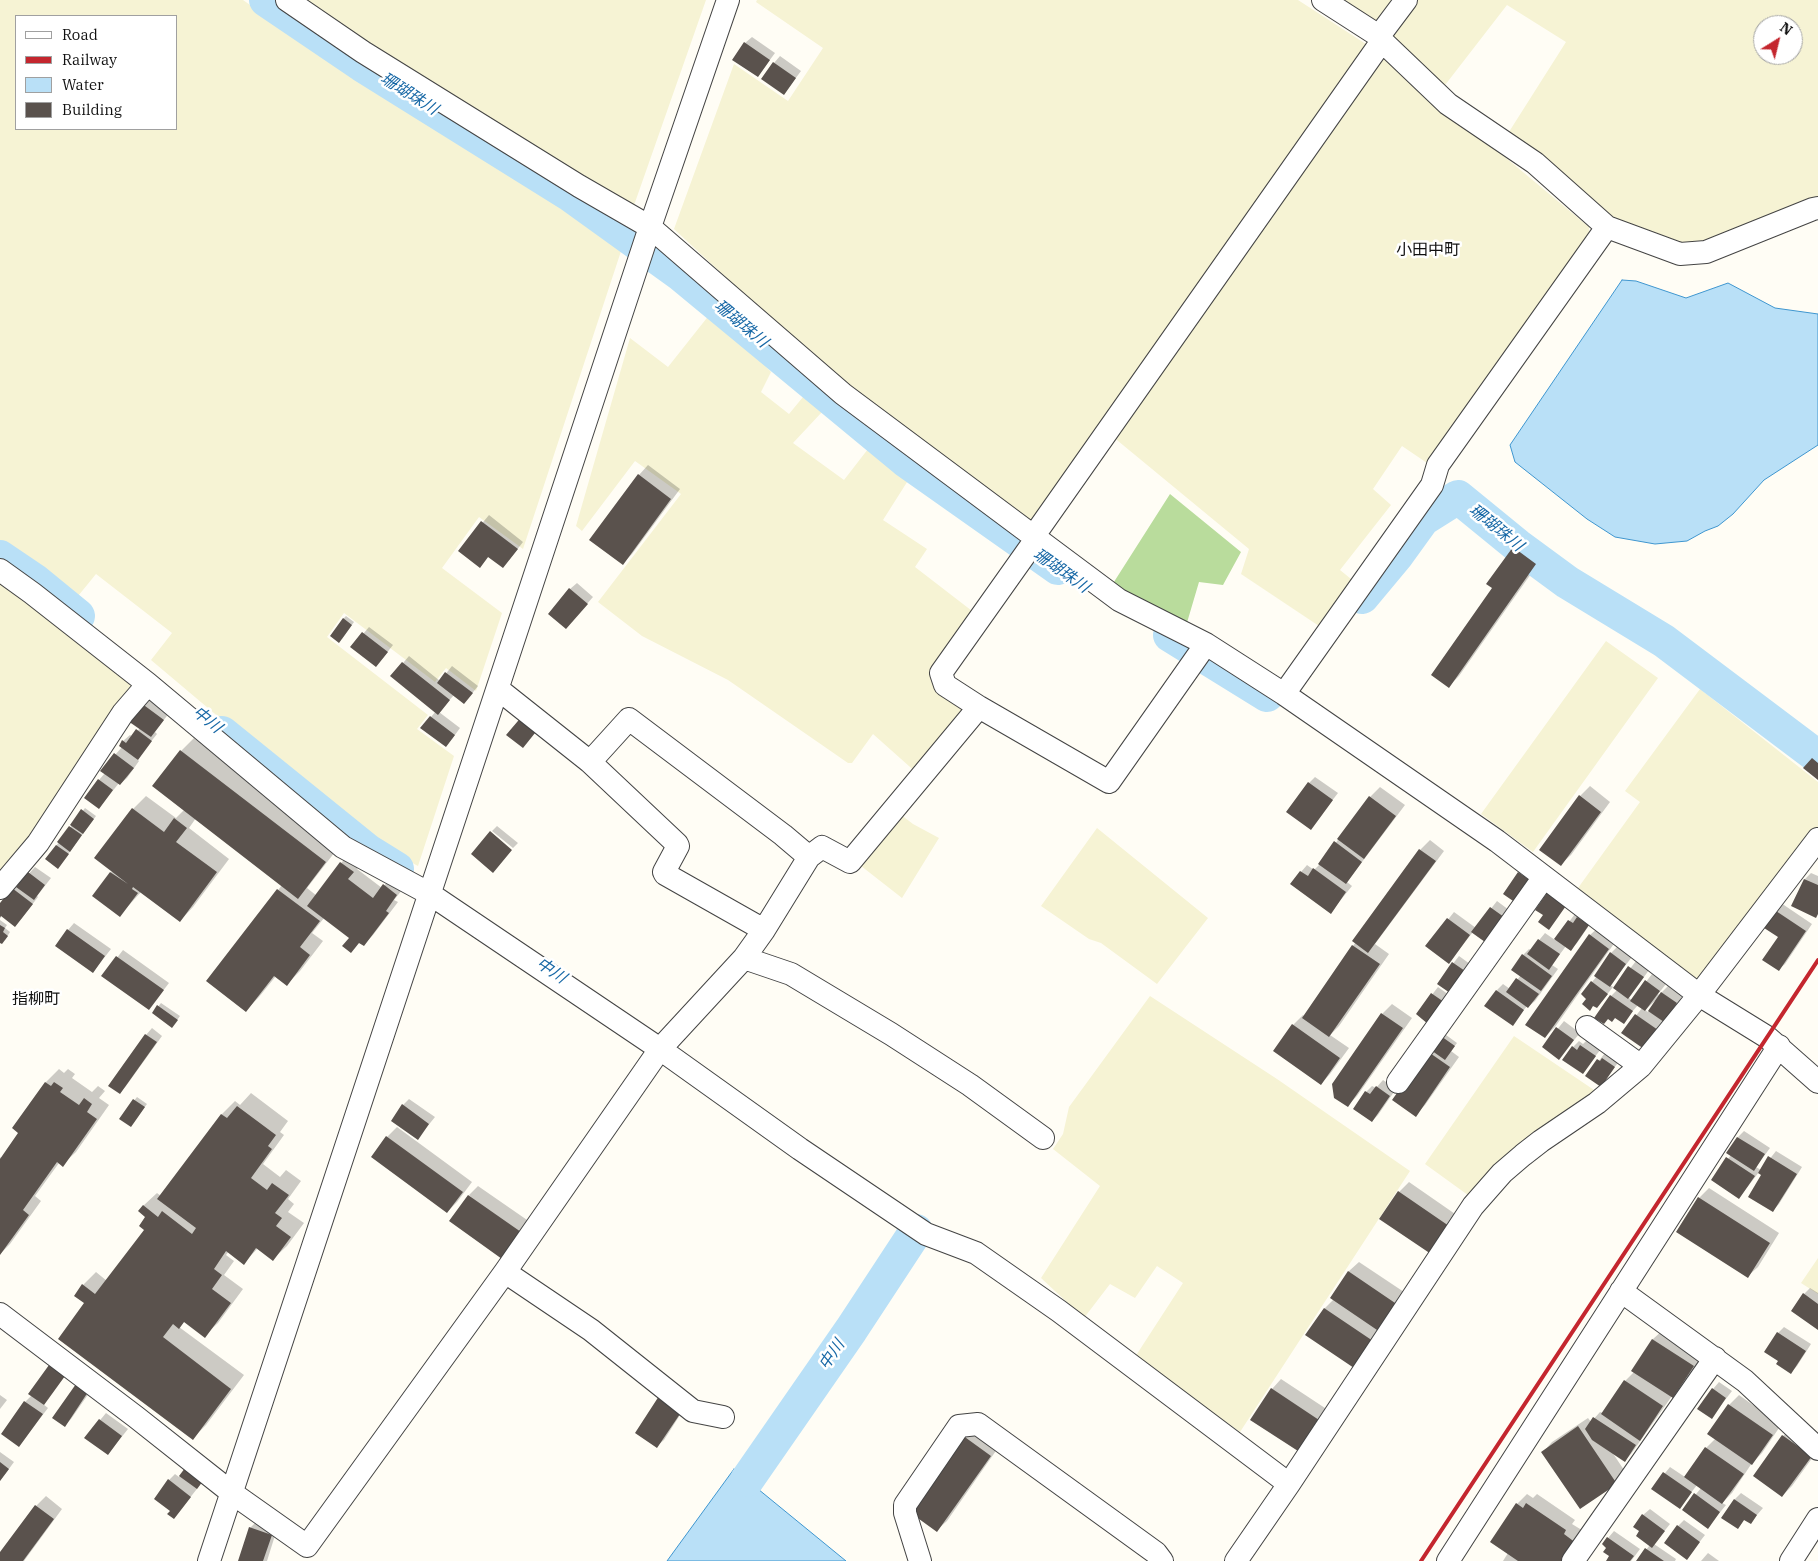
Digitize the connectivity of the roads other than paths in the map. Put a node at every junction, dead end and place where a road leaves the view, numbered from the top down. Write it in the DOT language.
graph roads {
  1 [pos="287,0"];
  2 [pos="728,0"];
  3 [pos="1323,0"];
  4 [pos="1406,0"];
  5 [pos="1381,38"];
  6 [pos="1818,208"];
  7 [pos="650,227"];
  8 [pos="1606,228"];
  9 [pos="1035,538"];
  10 [pos="0,570"];
  11 [pos="1206,644"];
  12 [pos="148,684"];
  13 [pos="498,689"];
  14 [pos="1284,694"];
  15 [pos="978,707"];
  16 [pos="590,762"];
  17 [pos="1818,839"];
  18 [pos="809,857"];
  19 [pos="1544,876"];
  20 [pos="0,888"];
  21 [pos="430,894"];
  22 [pos="764,930"];
  23 [pos="744,958"];
  24 [pos="1699,994"];
  25 [pos="1587,1027"];
  26 [pos="1780,1046"];
  27 [pos="660,1049"];
  28 [pos="1641,1066"];
  29 [pos="1398,1082"];
  30 [pos="1818,1082"];
  31 [pos="1043,1138"];
  32 [pos="505,1272"];
  33 [pos="1621,1291"];
  34 [pos="0,1314"];
  35 [pos="1720,1362"];
  36 [pos="723,1417"];
  37 [pos="1818,1448"];
  38 [pos="1289,1484"];
  39 [pos="232,1493"];
  40 [pos="1818,1519"];
  41 [pos="301,1554"];
  42 [pos="209,1561"];
  43 [pos="920,1561"];
  44 [pos="1162,1561"];
  45 [pos="1236,1561"];
  46 [pos="1448,1561"];
  47 [pos="1573,1561"];
  48 [pos="1791,1561"];
  1 -- 7 [label="street"];
  2 -- 7 [label="street"];
  3 -- 5 [label="street"];
  4 -- 5 [label="street"];
  5 -- 8 [label="street"];
  5 -- 9 [label="street"];
  6 -- 8 [label="street"];
  7 -- 9 [label="street"];
  7 -- 13 [label="street"];
  8 -- 14 [label="street"];
  9 -- 11 [label="street"];
  9 -- 15 [label="street"];
  10 -- 12 [label="street"];
  11 -- 14 [label="street"];
  11 -- 15 [label="street"];
  12 -- 20 [label="street"];
  12 -- 21 [label="street"];
  13 -- 16 [label="street"];
  13 -- 21 [label="street"];
  14 -- 19 [label="street"];
  15 -- 18 [label="street"];
  16 -- 18 [label="street"];
  16 -- 22 [label="street"];
  17 -- 24 [label="street"];
  18 -- 22 [label="street"];
  19 -- 24 [label="street"];
  19 -- 29 [label="street"];
  21 -- 27 [label="street"];
  21 -- 39 [label="street"];
  22 -- 23 [label="street"];
  23 -- 27 [label="street"];
  23 -- 31 [label="street"];
  24 -- 26 [label="street"];
  24 -- 28 [label="street"];
  25 -- 28 [label="street"];
  26 -- 30 [label="street"];
  26 -- 33 [label="street"];
  27 -- 32 [label="street"];
  27 -- 38 [label="street"];
  28 -- 38 [label="street"];
  32 -- 36 [label="street"];
  32 -- 41 [label="street"];
  33 -- 35 [label="street"];
  33 -- 46 [label="street"];
  34 -- 39 [label="street"];
  35 -- 37 [label="street"];
  35 -- 47 [label="street"];
  38 -- 45 [label="street"];
  39 -- 41 [label="street"];
  39 -- 42 [label="street"];
  40 -- 48 [label="street"];
  43 -- 44 [label="street"];
}
